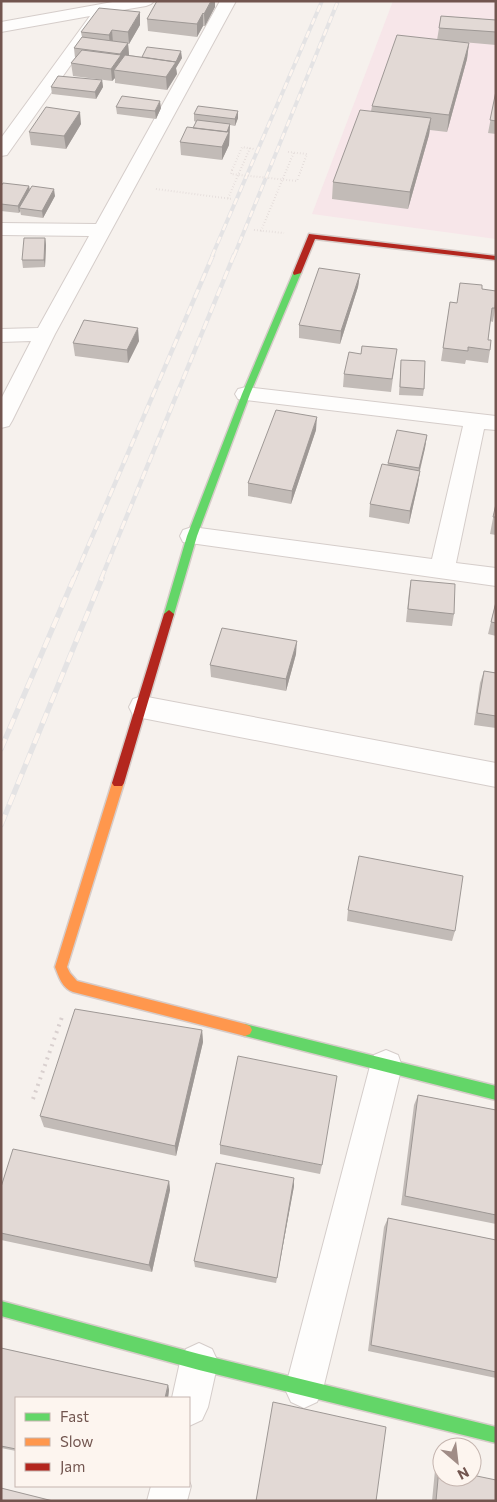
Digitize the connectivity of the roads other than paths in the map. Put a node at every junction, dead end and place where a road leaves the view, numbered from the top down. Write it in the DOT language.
graph roads {
  1 [pos="146,1"];
  2 [pos="228,1"];
  3 [pos="102,8"];
  4 [pos="1,27"];
  5 [pos="1,151"];
  6 [pos="1,229"];
  7 [pos="102,230"];
  8 [pos="496,258"];
  9 [pos="45,334"];
  10 [pos="1,336"];
  11 [pos="246,394"];
  12 [pos="1,421"];
  13 [pos="485,422"];
  14 [pos="192,536"];
  15 [pos="442,570"];
  16 [pos="496,577"];
  17 [pos="142,707"];
  18 [pos="496,775"];
  19 [pos="386,1066"];
  20 [pos="496,1094"];
  21 [pos="1,1308"];
  22 [pos="199,1362"];
  23 [pos="304,1389"];
  24 [pos="190,1403"];
  25 [pos="496,1435"];
  26 [pos="171,1487"];
  27 [pos="167,1501"];
  1 -- 3 [label="street"];
  2 -- 7 [label="street"];
  3 -- 4 [label="street"];
  3 -- 5 [label="street"];
  6 -- 7 [label="street"];
  7 -- 9 [label="street"];
  8 -- 11 [label="street"];
  9 -- 10 [label="street"];
  9 -- 12 [label="street"];
  11 -- 13 [label="street"];
  11 -- 14 [label="street"];
  13 -- 15 [label="street"];
  14 -- 15 [label="street"];
  14 -- 17 [label="street"];
  15 -- 16 [label="street"];
  17 -- 18 [label="street"];
  17 -- 19 [label="street"];
  19 -- 20 [label="street"];
  19 -- 23 [label="street"];
  21 -- 22 [label="street"];
  22 -- 23 [label="street"];
  22 -- 24 [label="street"];
  23 -- 25 [label="street"];
  26 -- 27 [label="street"];
}
